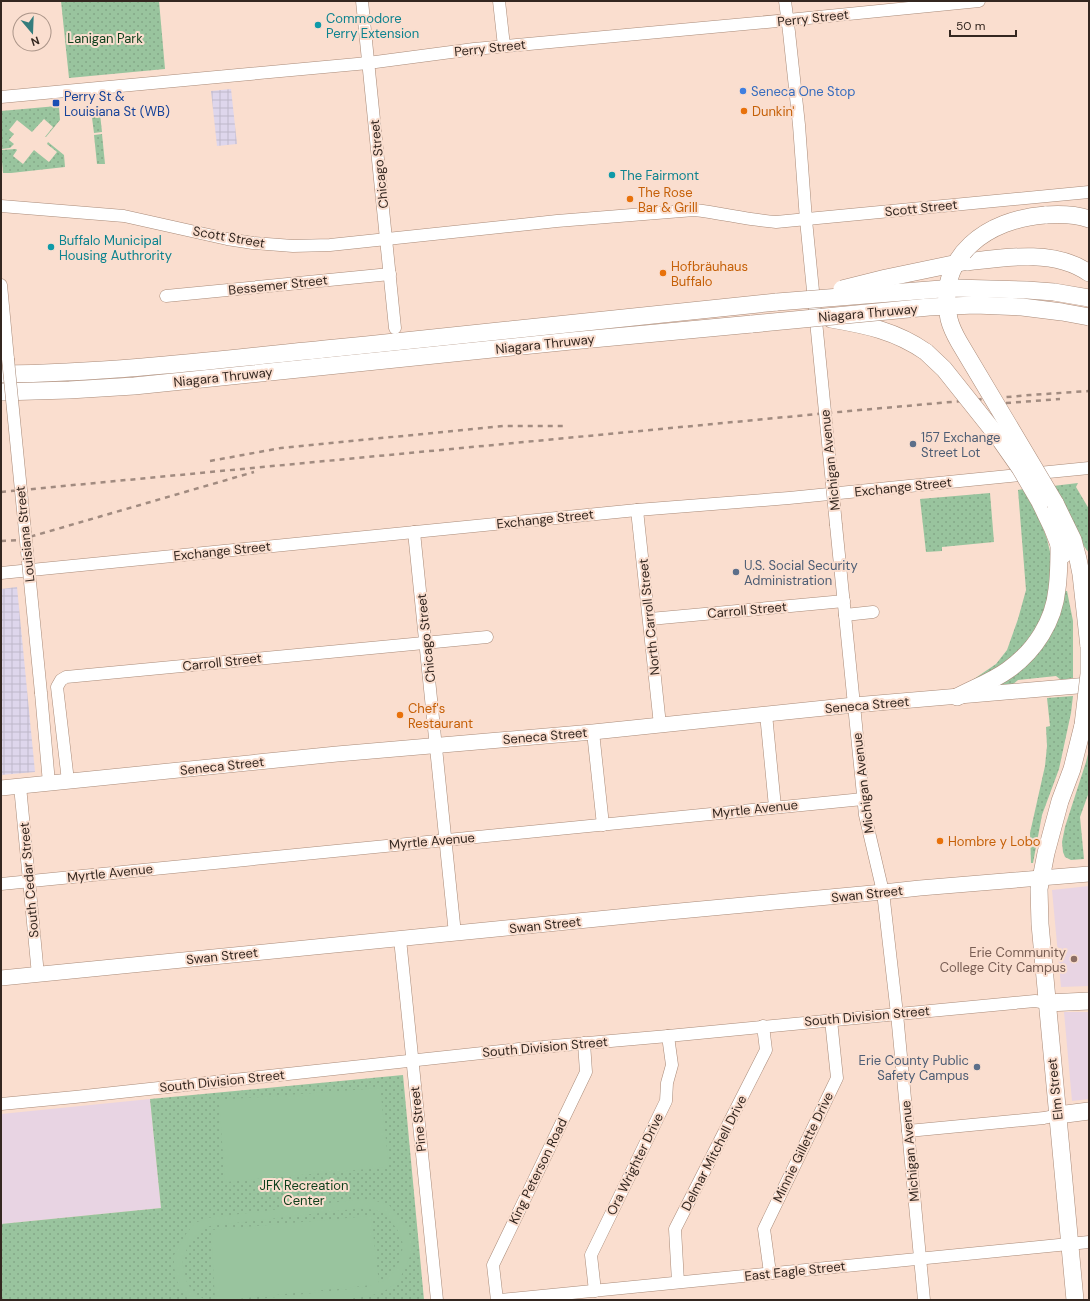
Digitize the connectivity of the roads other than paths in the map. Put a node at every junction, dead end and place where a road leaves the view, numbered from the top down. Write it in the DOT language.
graph roads {
  1 [pos="362,1"];
  2 [pos="499,1"];
  3 [pos="785,1"];
  4 [pos="974,1"];
  5 [pos="907,4"];
  6 [pos="788,20"];
  7 [pos="504,46"];
  8 [pos="368,63"];
  9 [pos="1,97"];
  10 [pos="1089,192"];
  11 [pos="1,206"];
  12 [pos="1089,218"];
  13 [pos="806,220"];
  14 [pos="387,239"];
  15 [pos="1089,259"];
  16 [pos="967,262"];
  17 [pos="1089,273"];
  18 [pos="390,274"];
  19 [pos="1,285"];
  20 [pos="166,296"];
  21 [pos="1089,298"];
  22 [pos="777,302"];
  23 [pos="824,317"];
  24 [pos="1089,317"];
  25 [pos="395,328"];
  26 [pos="1,374"];
  27 [pos="1,392"];
  28 [pos="1089,468"];
  29 [pos="1048,502"];
  30 [pos="637,510"];
  31 [pos="414,532"];
  32 [pos="1066,543"];
  33 [pos="1089,561"];
  34 [pos="1,573"];
  35 [pos="844,601"];
  36 [pos="873,612"];
  37 [pos="845,615"];
  38 [pos="650,619"];
  39 [pos="487,637"];
  40 [pos="426,642"];
  41 [pos="1089,647"];
  42 [pos="1089,685"];
  43 [pos="957,697"];
  44 [pos="854,706"];
  45 [pos="766,714"];
  46 [pos="660,725"];
  47 [pos="593,732"];
  48 [pos="436,746"];
  49 [pos="68,781"];
  50 [pos="50,783"];
  51 [pos="20,786"];
  52 [pos="1,788"];
  53 [pos="863,799"];
  54 [pos="775,807"];
  55 [pos="603,825"];
  56 [pos="445,840"];
  57 [pos="1089,874"];
  58 [pos="1041,878"];
  59 [pos="29,881"];
  60 [pos="1,884"];
  61 [pos="883,892"];
  62 [pos="455,934"];
  63 [pos="400,939"];
  64 [pos="38,975"];
  65 [pos="1,978"];
  66 [pos="1089,1001"];
  67 [pos="1047,1003"];
  68 [pos="897,1014"];
  69 [pos="831,1020"];
  70 [pos="763,1026"];
  71 [pos="668,1036"];
  72 [pos="584,1043"];
  73 [pos="412,1060"];
  74 [pos="1,1104"];
  75 [pos="1089,1111"];
  76 [pos="1058,1115"];
  77 [pos="908,1131"];
  78 [pos="1089,1242"];
  79 [pos="1070,1244"];
  80 [pos="920,1258"];
  81 [pos="770,1273"];
  82 [pos="678,1282"];
  83 [pos="595,1291"];
  84 [pos="436,1300"];
  85 [pos="497,1300"];
  86 [pos="501,1300"];
  87 [pos="924,1300"];
  88 [pos="1075,1300"];
  1 -- 8 [label="street, Chicago Street"];
  2 -- 7 [label="street"];
  3 -- 6 [label="street, Michigan Avenue"];
  4 -- 5 [label="street, Perry Street"];
  5 -- 6 [label="street, Perry Street"];
  6 -- 7 [label="street, Perry Street"];
  6 -- 13 [label="street, Michigan Avenue"];
  7 -- 8 [label="street, Perry Street"];
  8 -- 9 [label="street, Perry Street"];
  8 -- 14 [label="street, Chicago Street"];
  10 -- 13 [label="street, Scott Street"];
  11 -- 14 [label="street, Scott Street"];
  12 -- 29 [label="highway, bridge"];
  13 -- 14 [label="street, Scott Street"];
  13 -- 35 [label="street, Michigan Avenue, bridge"];
  14 -- 18 [label="street, Chicago Street"];
  15 -- 16 [label="highway"];
  16 -- 17 [label="highway"];
  16 -- 22 [label="highway, bridge"];
  18 -- 20 [label="street, Bessemer Street"];
  18 -- 25 [label="street, Chicago Street"];
  19 -- 50 [label="street, Louisiana Street, bridge"];
  21 -- 22 [label="highway, Niagara Thruway, bridge"];
  22 -- 26 [label="highway, Niagara Thruway"];
  23 -- 24 [label="highway, Niagara Thruway, bridge"];
  23 -- 27 [label="highway, Niagara Thruway, bridge"];
  23 -- 29 [label="highway, bridge"];
  28 -- 30 [label="street, Exchange Street"];
  29 -- 32 [label="highway"];
  30 -- 31 [label="street, Exchange Street"];
  30 -- 38 [label="street, North Carroll Street"];
  31 -- 34 [label="street, Exchange Street"];
  31 -- 40 [label="street, Chicago Street"];
  32 -- 33 [label="highway"];
  32 -- 41 [label="highway, Elm Street"];
  32 -- 43 [label="highway"];
  35 -- 37 [label="street, Michigan Avenue"];
  35 -- 38 [label="street, Carroll Street"];
  36 -- 37 [label="street"];
  37 -- 44 [label="street, Michigan Avenue"];
  38 -- 46 [label="street, North Carroll Street"];
  39 -- 40 [label="street, Carroll Street"];
  40 -- 48 [label="street, Chicago Street"];
  40 -- 49 [label="street, Carroll Street"];
  41 -- 58 [label="highway, Elm Street, bridge"];
  42 -- 43 [label="main road, Seneca Street"];
  43 -- 44 [label="main road, Seneca Street"];
  44 -- 45 [label="main road, Seneca Street"];
  44 -- 53 [label="street, Michigan Avenue"];
  45 -- 46 [label="main road, Seneca Street"];
  45 -- 54 [label="street"];
  46 -- 47 [label="main road, Seneca Street"];
  47 -- 48 [label="main road, Seneca Street"];
  47 -- 55 [label="street"];
  48 -- 49 [label="main road, Seneca Street"];
  48 -- 56 [label="street, Chicago Street"];
  49 -- 50 [label="main road, Seneca Street"];
  50 -- 51 [label="main road, Seneca Street"];
  51 -- 52 [label="main road, Seneca Street"];
  51 -- 59 [label="street, South Cedar Street"];
  53 -- 54 [label="street, Myrtle Avenue"];
  53 -- 61 [label="street, Michigan Avenue"];
  54 -- 55 [label="street, Myrtle Avenue"];
  55 -- 56 [label="street, Myrtle Avenue"];
  56 -- 59 [label="street, Myrtle Avenue"];
  56 -- 62 [label="street, Chicago Street"];
  57 -- 58 [label="main road, Swan Street"];
  58 -- 61 [label="main road, Swan Street"];
  58 -- 67 [label="highway, Elm Street"];
  59 -- 60 [label="street, Myrtle Avenue"];
  59 -- 64 [label="street, South Cedar Street"];
  61 -- 62 [label="main road, Swan Street"];
  61 -- 68 [label="street, Michigan Avenue"];
  62 -- 63 [label="main road, Swan Street"];
  63 -- 64 [label="main road, Swan Street"];
  63 -- 73 [label="street, Pine Street"];
  64 -- 65 [label="main road, Swan Street"];
  66 -- 67 [label="highway, South Division Street"];
  67 -- 68 [label="street, South Division Street"];
  67 -- 76 [label="highway, Elm Street"];
  68 -- 69 [label="street, South Division Street"];
  68 -- 77 [label="street, Michigan Avenue"];
  69 -- 70 [label="street, South Division Street"];
  69 -- 81 [label="street, Minnie Gillette Drive"];
  70 -- 71 [label="street, South Division Street"];
  70 -- 82 [label="street, Delmar Mitchell Drive"];
  71 -- 72 [label="street, South Division Street"];
  71 -- 83 [label="street, Ora Wrighter Drive"];
  72 -- 73 [label="street, South Division Street"];
  72 -- 85 [label="street, King Peterson Road"];
  73 -- 74 [label="street, South Division Street"];
  73 -- 84 [label="street, Pine Street"];
  75 -- 76 [label="highway"];
  76 -- 77 [label="street"];
  76 -- 79 [label="highway, Elm Street"];
  77 -- 80 [label="street, Michigan Avenue"];
  78 -- 79 [label="street, East Eagle Street"];
  79 -- 80 [label="street, East Eagle Street"];
  79 -- 88 [label="highway, Elm Street"];
  80 -- 81 [label="street, East Eagle Street"];
  80 -- 87 [label="street, Michigan Avenue"];
  81 -- 82 [label="street, East Eagle Street"];
  82 -- 83 [label="street, East Eagle Street"];
  83 -- 86 [label="street, East Eagle Street"];
}
